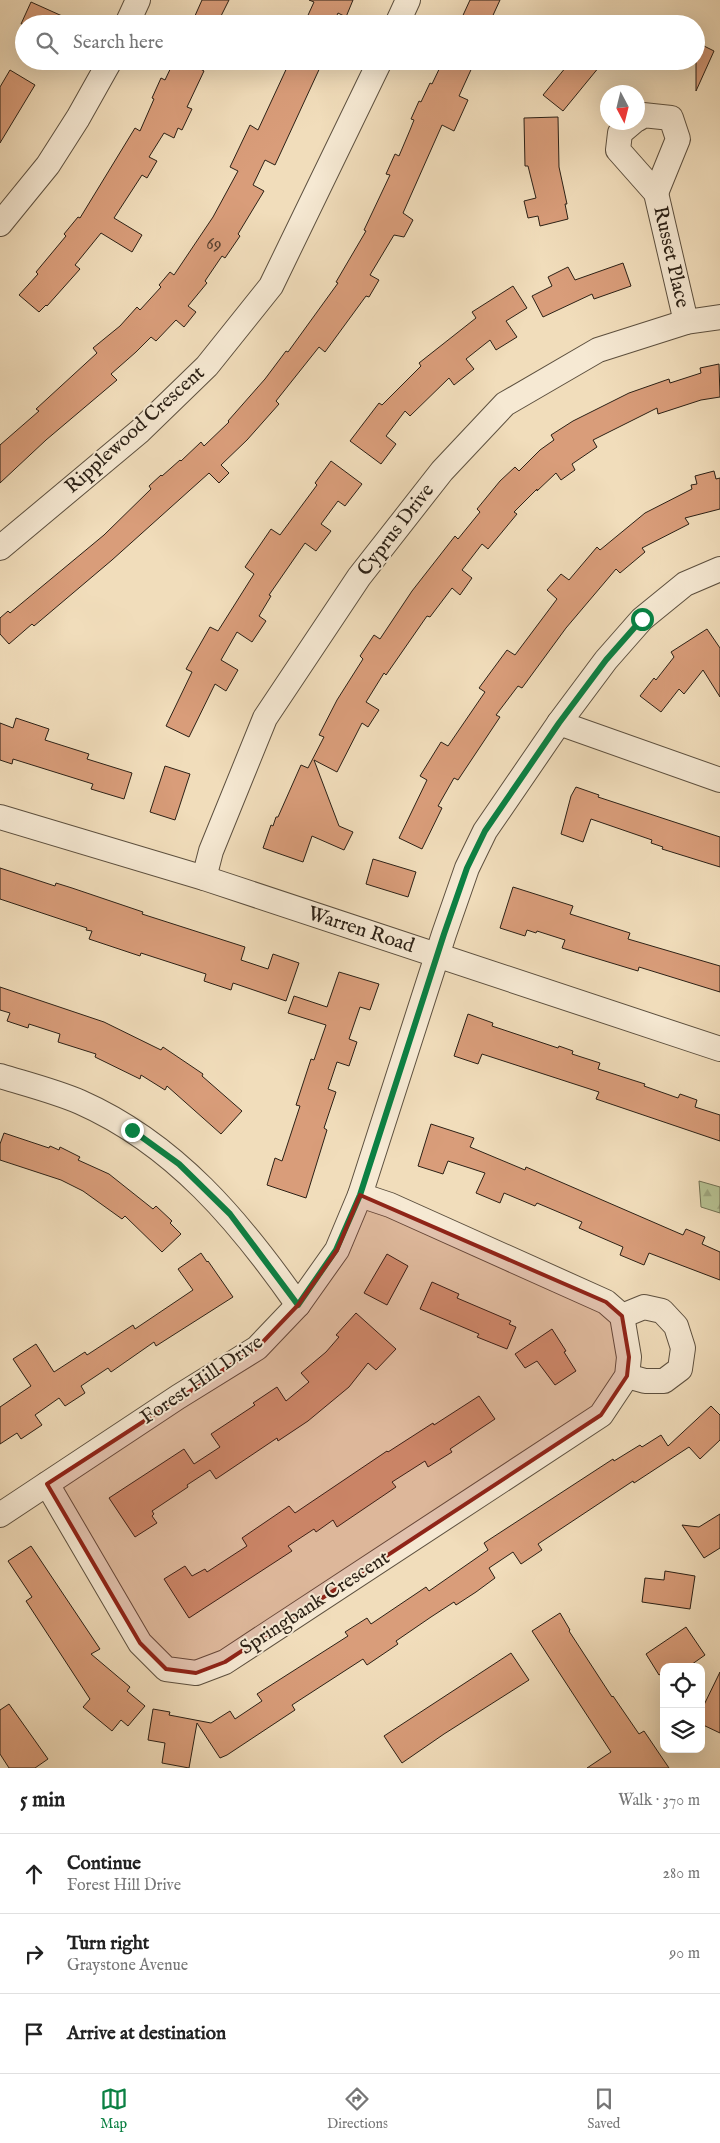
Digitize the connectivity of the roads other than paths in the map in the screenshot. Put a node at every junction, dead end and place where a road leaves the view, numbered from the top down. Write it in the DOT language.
graph roads {
  1 [pos="138,0"];
  2 [pos="408,0"];
  3 [pos="131,15"];
  4 [pos="401,15"];
  5 [pos="105,70"];
  6 [pos="376,70"];
  7 [pos="645,115"];
  8 [pos="624,130"];
  9 [pos="656,193"];
  10 [pos="0,224"];
  11 [pos="720,317"];
  12 [pos="686,322"];
  13 [pos="0,548"];
  14 [pos="720,569"];
  15 [pos="559,723"];
  16 [pos="720,780"];
  17 [pos="0,817"];
  18 [pos="204,878"];
  19 [pos="437,956"];
  20 [pos="720,1049"];
  21 [pos="0,1076"];
  22 [pos="360,1195"];
  23 [pos="298,1305"];
  24 [pos="622,1316"];
  25 [pos="627,1376"];
  26 [pos="47,1484"];
  27 [pos="0,1515"];
  1 -- 3 [label="street"];
  2 -- 4 [label="street"];
  5 -- 10 [label="street"];
  6 -- 13 [label="street, Ripplewood Crescent"];
  7 -- 9 [label="street, Russet Place"];
  8 -- 9 [label="street, Russet Place"];
  9 -- 12 [label="street, Russet Place"];
  11 -- 12 [label="street, Cyprus Drive"];
  12 -- 18 [label="street, Cyprus Drive"];
  14 -- 15 [label="street, Forest Hill Drive"];
  15 -- 16 [label="street"];
  15 -- 19 [label="street, Forest Hill Drive"];
  17 -- 18 [label="street, Warren Road"];
  18 -- 19 [label="street, Warren Road"];
  19 -- 20 [label="street, Warren Road"];
  19 -- 22 [label="street, Forest Hill Drive"];
  21 -- 23 [label="street"];
  22 -- 23 [label="street, Forest Hill Drive"];
  22 -- 24 [label="street"];
  23 -- 26 [label="street, Forest Hill Drive"];
  24 -- 25 [label="street"];
  24 -- 25 [label="street"];
  25 -- 26 [label="street, Springbank Crescent"];
  26 -- 27 [label="street, Forest Hill Drive"];
}
